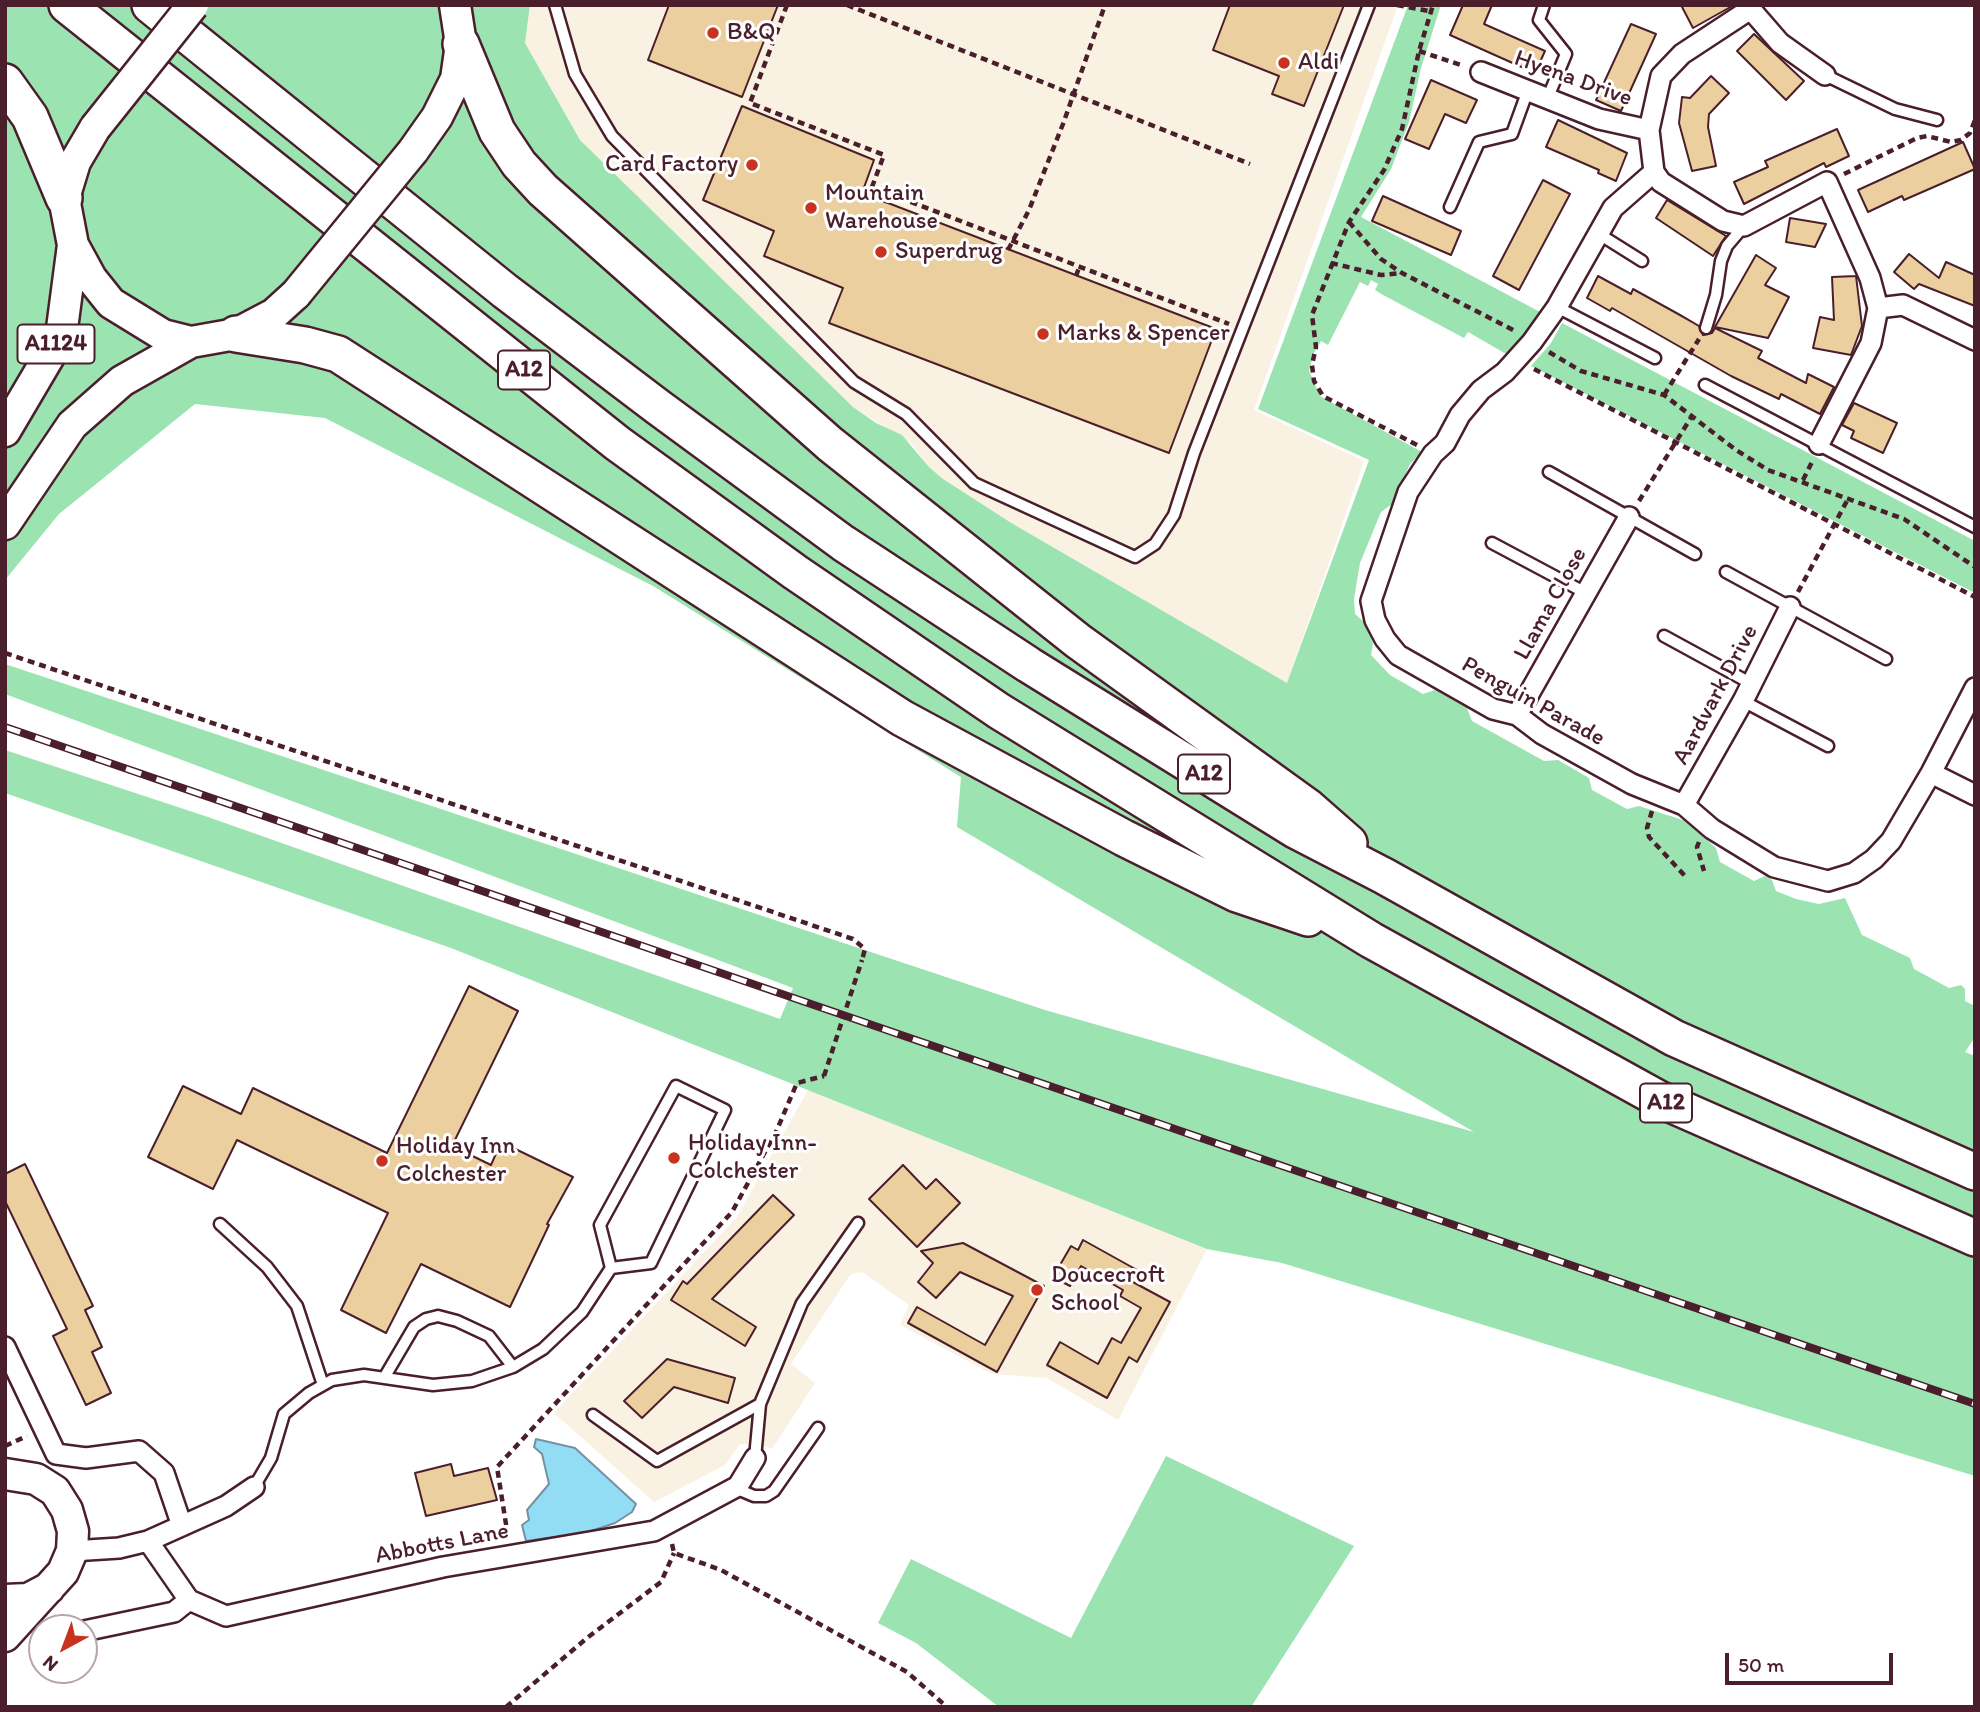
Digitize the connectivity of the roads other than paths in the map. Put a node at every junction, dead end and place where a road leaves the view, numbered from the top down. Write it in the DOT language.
graph roads {
  1 [pos="67,5"];
  2 [pos="150,5"];
  3 [pos="193,5"];
  4 [pos="455,5"];
  5 [pos="555,5"];
  6 [pos="1369,5"];
  7 [pos="1544,5"];
  8 [pos="1748,8"];
  9 [pos="461,44"];
  10 [pos="1481,72"];
  11 [pos="1825,75"];
  12 [pos="5,82"];
  13 [pos="1528,90"];
  14 [pos="1548,97"];
  15 [pos="1937,121"];
  16 [pos="1649,130"];
  17 [pos="1654,172"];
  18 [pos="64,198"];
  19 [pos="1450,207"];
  20 [pos="1744,226"];
  21 [pos="1599,234"];
  22 [pos="73,245"];
  23 [pos="1642,261"];
  24 [pos="1557,307"];
  25 [pos="1878,308"];
  26 [pos="1706,328"];
  27 [pos="236,334"];
  28 [pos="1975,340"];
  29 [pos="191,342"];
  30 [pos="1655,358"];
  31 [pos="1705,385"];
  32 [pos="5,431"];
  33 [pos="1819,444"];
  34 [pos="1549,472"];
  35 [pos="1629,517"];
  36 [pos="5,524"];
  37 [pos="1975,527"];
  38 [pos="1492,543"];
  39 [pos="1695,554"];
  40 [pos="1726,572"];
  41 [pos="1584,592"];
  42 [pos="1790,607"];
  43 [pos="1664,636"];
  44 [pos="1886,659"];
  45 [pos="1975,688"];
  46 [pos="1747,692"];
  47 [pos="1517,715"];
  48 [pos="1828,746"];
  49 [pos="1931,773"];
  50 [pos="1975,795"];
  51 [pos="1684,805"];
  52 [pos="1384,876"];
  53 [pos="1370,940"];
  54 [pos="1975,1172"];
  55 [pos="858,1223"];
  56 [pos="220,1224"];
  57 [pos="1975,1238"];
  58 [pos="611,1268"];
  59 [pos="5,1347"];
  60 [pos="513,1367"];
  61 [pos="384,1378"];
  62 [pos="323,1385"];
  63 [pos="760,1404"];
  64 [pos="593,1415"];
  65 [pos="818,1428"];
  66 [pos="755,1458"];
  67 [pos="8,1469"];
  68 [pos="254,1487"];
  69 [pos="735,1488"];
  70 [pos="182,1526"];
  71 [pos="148,1541"];
  72 [pos="72,1551"];
  73 [pos="49,1588"];
  74 [pos="5,1600"];
  75 [pos="189,1600"];
  76 [pos="98,1628"];
  77 [pos="5,1636"];
  1 -- 53 [label="highway, A12"];
  2 -- 52 [label="highway, A12"];
  3 -- 18 [label="main road, bridge"];
  4 -- 9 [label="main road"];
  5 -- 6 [label="lane"];
  7 -- 14 [label="lane"];
  8 -- 11 [label="street"];
  8 -- 16 [label="street"];
  9 -- 27 [label="main road, bridge"];
  9 -- 52 [label="highway, A12"];
  10 -- 13 [label="street, Hyena Drive"];
  11 -- 15 [label="lane"];
  12 -- 18 [label="highway"];
  13 -- 14 [label="street, Hyena Drive"];
  13 -- 19 [label="lane"];
  14 -- 16 [label="street, Hyena Drive"];
  16 -- 17 [label="street"];
  17 -- 20 [label="street"];
  17 -- 21 [label="street, Penguin Parade"];
  18 -- 22 [label="main road"];
  20 -- 25 [label="street"];
  20 -- 26 [label="lane"];
  21 -- 23 [label="lane"];
  21 -- 24 [label="street, Penguin Parade"];
  22 -- 29 [label="main road"];
  22 -- 32 [label="main road, A1124"];
  24 -- 30 [label="lane"];
  24 -- 47 [label="street, Penguin Parade"];
  25 -- 28 [label="street"];
  25 -- 33 [label="street"];
  27 -- 29 [label="main road"];
  27 -- 53 [label="highway, A12"];
  29 -- 36 [label="main road, A1124"];
  31 -- 33 [label="lane"];
  33 -- 37 [label="lane"];
  34 -- 35 [label="lane"];
  35 -- 39 [label="lane"];
  35 -- 41 [label="street, Llama Close"];
  38 -- 41 [label="lane"];
  40 -- 42 [label="lane"];
  41 -- 47 [label="street, Llama Close"];
  42 -- 44 [label="lane"];
  42 -- 46 [label="street, Aardvark Drive"];
  43 -- 46 [label="lane"];
  45 -- 49 [label="street, Penguin Parade"];
  46 -- 48 [label="lane"];
  46 -- 51 [label="street, Aardvark Drive"];
  47 -- 51 [label="street, Penguin Parade"];
  49 -- 50 [label="street"];
  49 -- 51 [label="street, Penguin Parade"];
  52 -- 54 [label="highway, A12"];
  53 -- 57 [label="highway, A12"];
  55 -- 63 [label="lane"];
  56 -- 62 [label="lane"];
  58 -- 58 [label="lane"];
  58 -- 60 [label="lane"];
  59 -- 70 [label="street"];
  60 -- 61 [label="lane"];
  60 -- 61 [label="lane"];
  61 -- 62 [label="lane"];
  62 -- 68 [label="lane"];
  63 -- 64 [label="lane"];
  63 -- 66 [label="lane"];
  65 -- 69 [label="lane"];
  66 -- 69 [label="street, Abbotts Lane"];
  67 -- 72 [label="main road"];
  68 -- 70 [label="street"];
  69 -- 75 [label="street, Abbotts Lane"];
  70 -- 71 [label="street"];
  71 -- 72 [label="street"];
  71 -- 75 [label="street"];
  72 -- 73 [label="main road"];
  73 -- 74 [label="main road"];
  73 -- 77 [label="main road"];
  75 -- 76 [label="street"];
}
